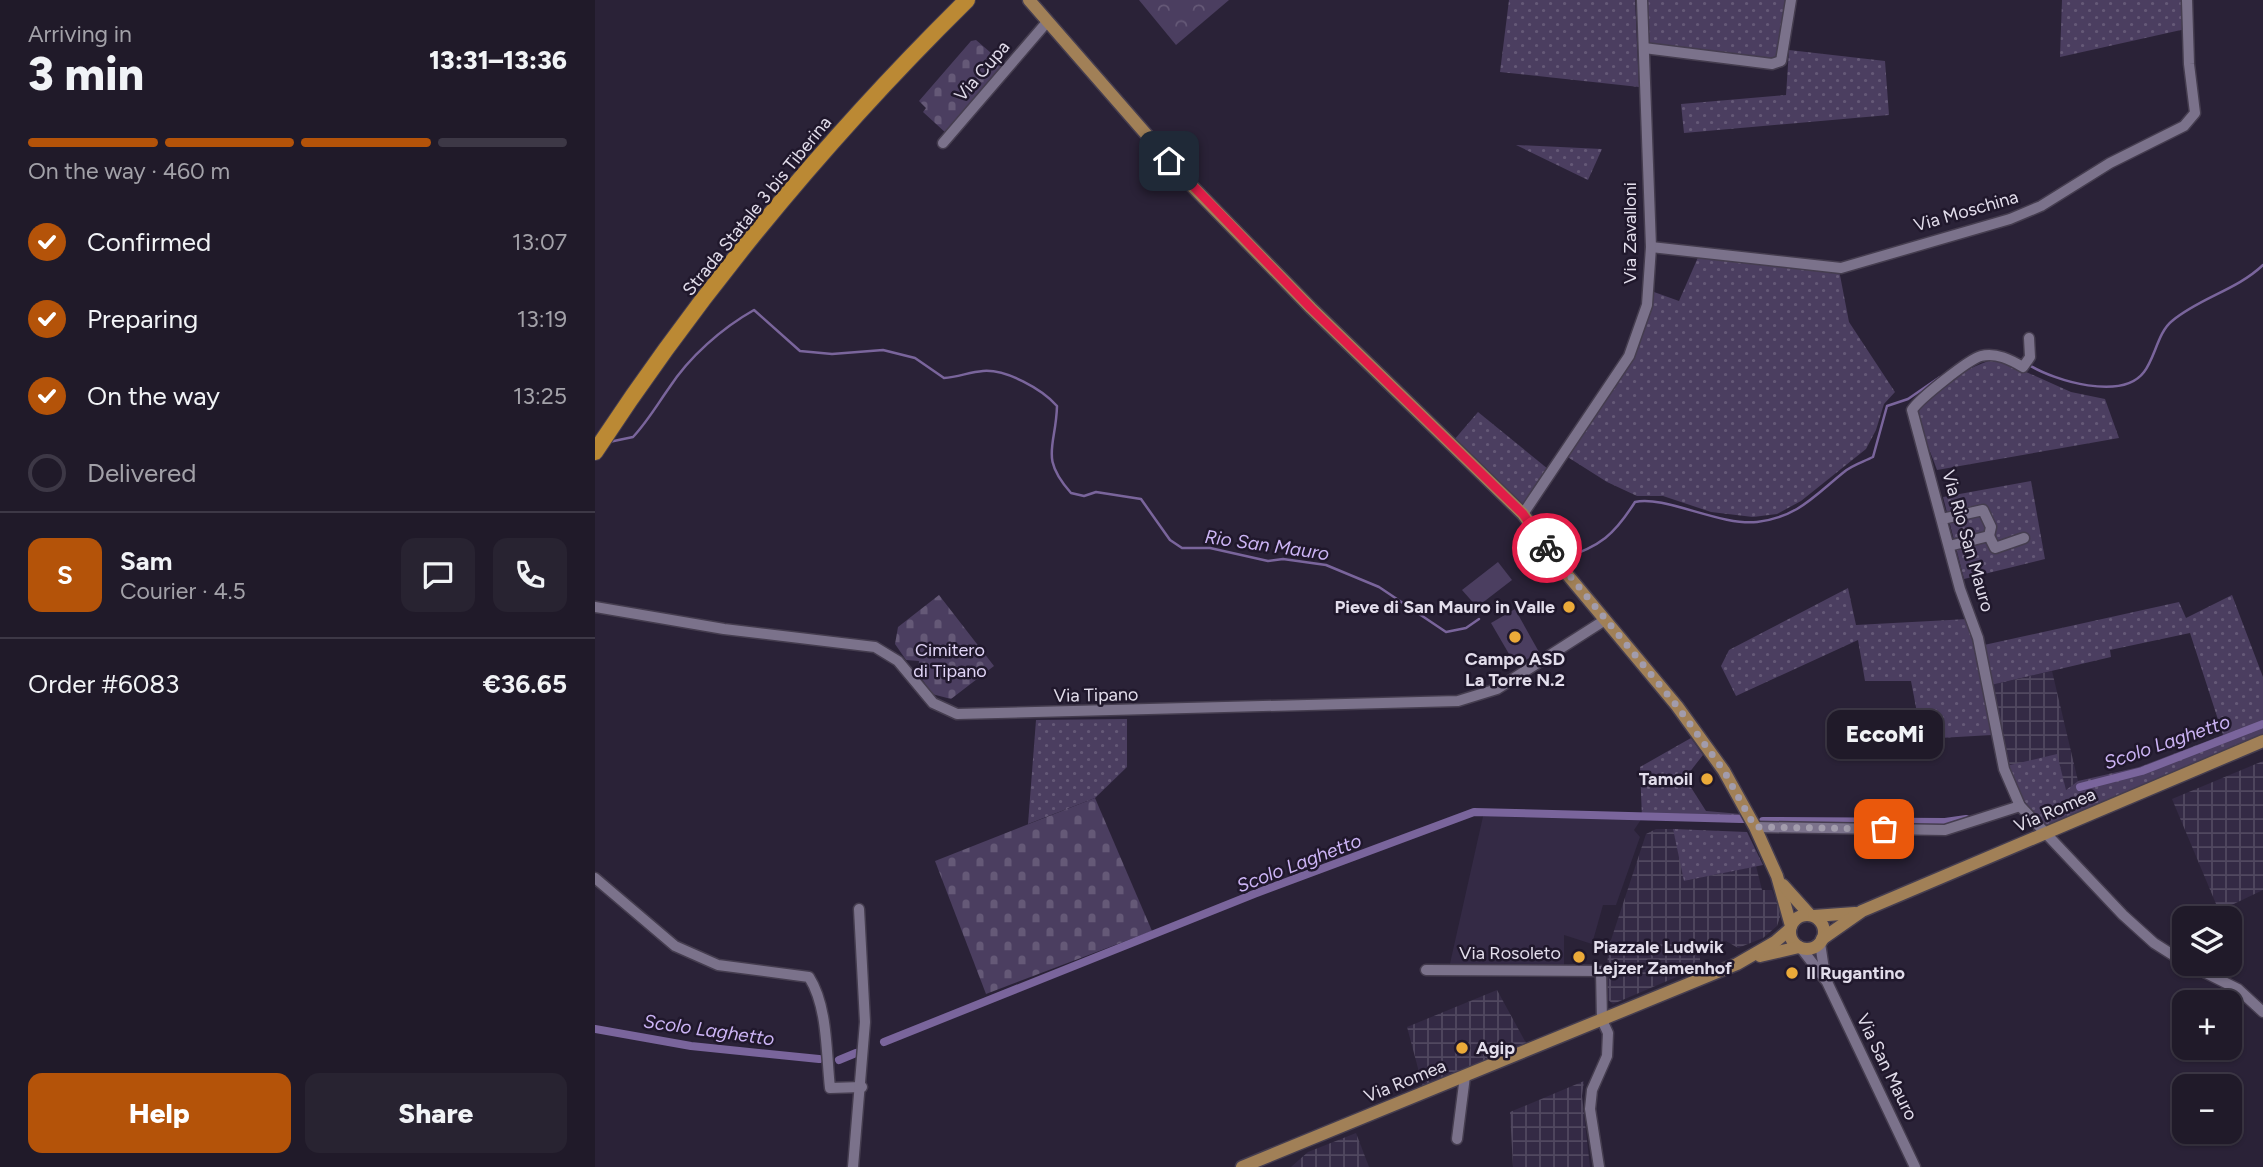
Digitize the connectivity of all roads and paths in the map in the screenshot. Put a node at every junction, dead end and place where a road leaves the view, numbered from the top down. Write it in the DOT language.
graph roads {
  1 [pos="953,0"];
  2 [pos="967,0"];
  3 [pos="1029,0"];
  4 [pos="1642,0"];
  5 [pos="1791,0"];
  6 [pos="2187,0"];
  7 [pos="1047,22"];
  8 [pos="1644,48"];
  9 [pos="943,143"];
  10 [pos="1651,247"];
  11 [pos="729,260"];
  12 [pos="2029,338"];
  13 [pos="604,426"];
  14 [pos="595,452"];
  15 [pos="1523,514"];
  16 [pos="1942,519"];
  17 [pos="1989,536"];
  18 [pos="2024,538"];
  19 [pos="1949,546"];
  20 [pos="595,607"];
  21 [pos="1605,620"];
  22 [pos="2263,741"];
  23 [pos="2020,806"];
  24 [pos="1755,827"];
  25 [pos="2044,833"];
  26 [pos="1777,876"];
  27 [pos="595,877"];
  28 [pos="859,909"];
  29 [pos="1862,911"];
  30 [pos="1811,915"];
  31 [pos="1790,927"];
  32 [pos="1821,941"];
  33 [pos="1800,948"];
  34 [pos="2172,954"];
  35 [pos="1737,964"];
  36 [pos="1426,970"];
  37 [pos="2212,976"];
  38 [pos="1827,982"];
  39 [pos="2263,1012"];
  40 [pos="1602,1020"];
  41 [pos="1465,1076"];
  42 [pos="862,1087"];
  43 [pos="1457,1139"];
  44 [pos="853,1167"];
  45 [pos="1242,1167"];
  46 [pos="1599,1167"];
  47 [pos="1915,1167"];
  1 -- 11 [label="highway, Strada Statale 3 bis Tiberina"];
  2 -- 11 [label="highway, Strada Statale 3 bis Tiberina"];
  3 -- 7 [label="main road"];
  4 -- 8 [label="street, Via Zavalloni"];
  5 -- 8 [label="street"];
  6 -- 10 [label="street, Via Moschina"];
  7 -- 9 [label="street, Via Cupa"];
  7 -- 15 [label="main road"];
  8 -- 10 [label="street, Via Zavalloni"];
  10 -- 15 [label="street, Via Zavalloni"];
  11 -- 13 [label="highway, Strada Statale 3 bis Tiberina"];
  12 -- 16 [label="street, Via Rio San Mauro"];
  13 -- 14 [label="highway, Strada Statale 3 bis Tiberina"];
  15 -- 21 [label="main road"];
  16 -- 17 [label="street"];
  16 -- 19 [label="street, Via Rio San Mauro"];
  17 -- 18 [label="street"];
  17 -- 19 [label="street"];
  19 -- 23 [label="street, Via Rio San Mauro"];
  20 -- 21 [label="street, Via Tipano"];
  21 -- 24 [label="main road"];
  22 -- 25 [label="main road, Via Romea"];
  23 -- 24 [label="street"];
  23 -- 25 [label="street, Via Rio San Mauro"];
  24 -- 26 [label="main road"];
  25 -- 29 [label="main road, Via Romea"];
  25 -- 34 [label="street, Via Rio San Mauro"];
  26 -- 30 [label="main road"];
  26 -- 31 [label="main road"];
  27 -- 42 [label="street"];
  28 -- 42 [label="street"];
  29 -- 30 [label="main road, Via Romea"];
  29 -- 32 [label="main road, Via Romea"];
  30 -- 31 [label="main road"];
  30 -- 32 [label="main road"];
  31 -- 33 [label="main road"];
  31 -- 35 [label="main road, Via Romea"];
  32 -- 33 [label="main road"];
  32 -- 38 [label="street, Via San Mauro"];
  33 -- 35 [label="main road, Via Romea"];
  33 -- 38 [label="street, Via San Mauro"];
  35 -- 40 [label="main road, Via Romea"];
  36 -- 40 [label="street, Via Rosoleto"];
  37 -- 39 [label="street, Via Rio San Mauro"];
  38 -- 47 [label="street, Via San Mauro"];
  40 -- 41 [label="main road, Via Romea"];
  40 -- 46 [label="street, Via Rosoleto"];
  41 -- 43 [label="street"];
  41 -- 45 [label="main road, Via Romea"];
  42 -- 44 [label="street"];
}
